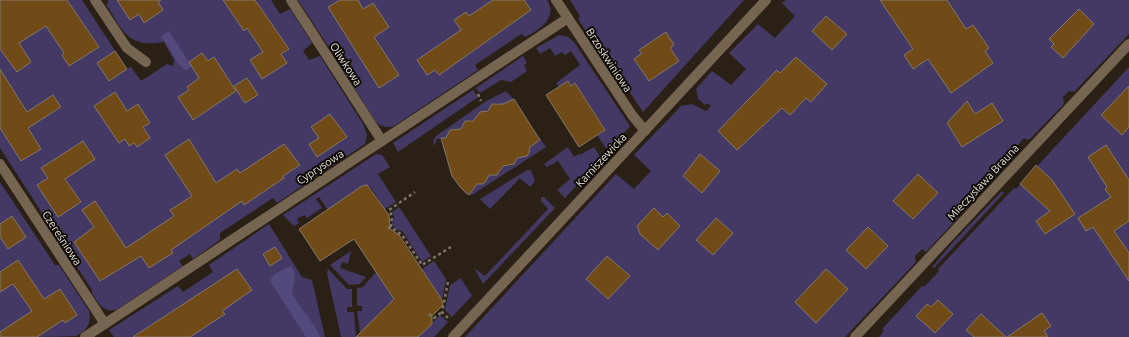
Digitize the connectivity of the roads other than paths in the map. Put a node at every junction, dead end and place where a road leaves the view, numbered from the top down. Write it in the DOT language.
graph roads {
  1 [pos="95,0"];
  2 [pos="291,0"];
  3 [pos="556,0"];
  4 [pos="766,0"];
  5 [pos="568,18"];
  6 [pos="1129,44"];
  7 [pos="146,62"];
  8 [pos="645,131"];
  9 [pos="382,141"];
  10 [pos="0,164"];
  11 [pos="104,324"];
  12 [pos="85,337"];
  13 [pos="453,337"];
  14 [pos="856,337"];
  1 -- 7 [label="street"];
  2 -- 9 [label="street, Oliwkowa"];
  3 -- 5 [label="street, Brzoskwiniowa"];
  4 -- 8 [label="street, Karniszewicka"];
  5 -- 8 [label="street, Brzoskwiniowa"];
  5 -- 9 [label="street, Cyprysowa"];
  6 -- 14 [label="street, Mieczysława Brauna"];
  8 -- 13 [label="street, Karniszewicka"];
  9 -- 11 [label="street, Cyprysowa"];
  10 -- 11 [label="street, Czereśniowa"];
  11 -- 12 [label="street, Cyprysowa"];
}
